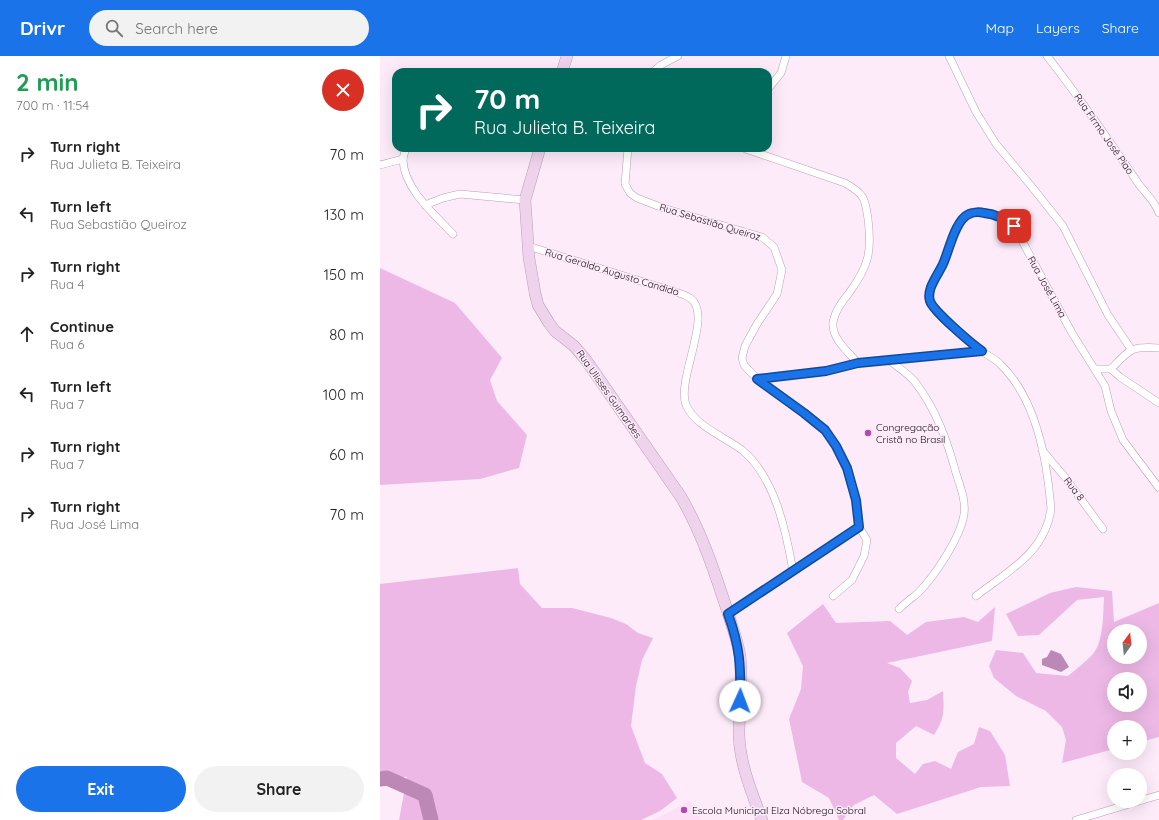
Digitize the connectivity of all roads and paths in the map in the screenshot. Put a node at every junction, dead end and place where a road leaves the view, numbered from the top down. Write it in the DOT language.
graph roads {
  1 [pos="567,56"];
  2 [pos="678,56"];
  3 [pos="949,56"];
  4 [pos="1047,56"];
  5 [pos="785,57"];
  6 [pos="563,68"];
  7 [pos="658,68"];
  8 [pos="772,84"];
  9 [pos="405,152"];
  10 [pos="539,152"];
  11 [pos="628,152"];
  12 [pos="755,152"];
  13 [pos="403,159"];
  14 [pos="380,165"];
  15 [pos="525,200"];
  16 [pos="425,205"];
  17 [pos="1159,213"];
  18 [pos="453,234"];
  19 [pos="528,246"];
  20 [pos="1159,348"];
  21 [pos="1131,349"];
  22 [pos="982,351"];
  23 [pos="889,360"];
  24 [pos="858,363"];
  25 [pos="1095,369"];
  26 [pos="1111,369"];
  27 [pos="757,379"];
  28 [pos="1159,403"];
  29 [pos="1042,450"];
  30 [pos="1159,488"];
  31 [pos="859,527"];
  32 [pos="1103,529"];
  33 [pos="793,571"];
  34 [pos="833,596"];
  35 [pos="976,596"];
  36 [pos="899,609"];
  37 [pos="728,614"];
  38 [pos="1159,795"];
  39 [pos="1095,818"];
  40 [pos="762,820"];
  41 [pos="1076,820"];
  1 -- 6 [label="main road"];
  2 -- 7 [label="street"];
  3 -- 21 [label="street"];
  4 -- 17 [label="street, Rua Firmo José Piao"];
  5 -- 8 [label="street"];
  9 -- 13 [label="street"];
  10 -- 15 [label="main road, Rua Ulisses Guimarães"];
  11 -- 27 [label="street, Rua Sebastião Queiroz"];
  12 -- 24 [label="street"];
  13 -- 14 [label="street"];
  13 -- 16 [label="street"];
  15 -- 16 [label="street"];
  15 -- 19 [label="main road, Rua Ulisses Guimarães"];
  16 -- 18 [label="street"];
  19 -- 33 [label="street, Rua Geraldo Augusto Candido"];
  19 -- 37 [label="main road, Rua Ulisses Guimarães"];
  20 -- 21 [label="street"];
  21 -- 26 [label="street"];
  22 -- 23 [label="street"];
  22 -- 25 [label="street, Rua José Lima"];
  22 -- 29 [label="street"];
  23 -- 24 [label="street"];
  23 -- 36 [label="street"];
  24 -- 27 [label="street"];
  25 -- 26 [label="street"];
  25 -- 30 [label="street, Rua José Lima"];
  26 -- 28 [label="street"];
  27 -- 31 [label="street, Rua Sebastião Queiroz"];
  29 -- 32 [label="street, Rua 8"];
  29 -- 35 [label="street"];
  31 -- 33 [label="street"];
  31 -- 34 [label="street, Rua Sebastião Queiroz"];
  33 -- 37 [label="street"];
  37 -- 40 [label="main road, Rua Ulisses Guimarães"];
  38 -- 39 [label="street"];
  39 -- 41 [label="street"];
}
